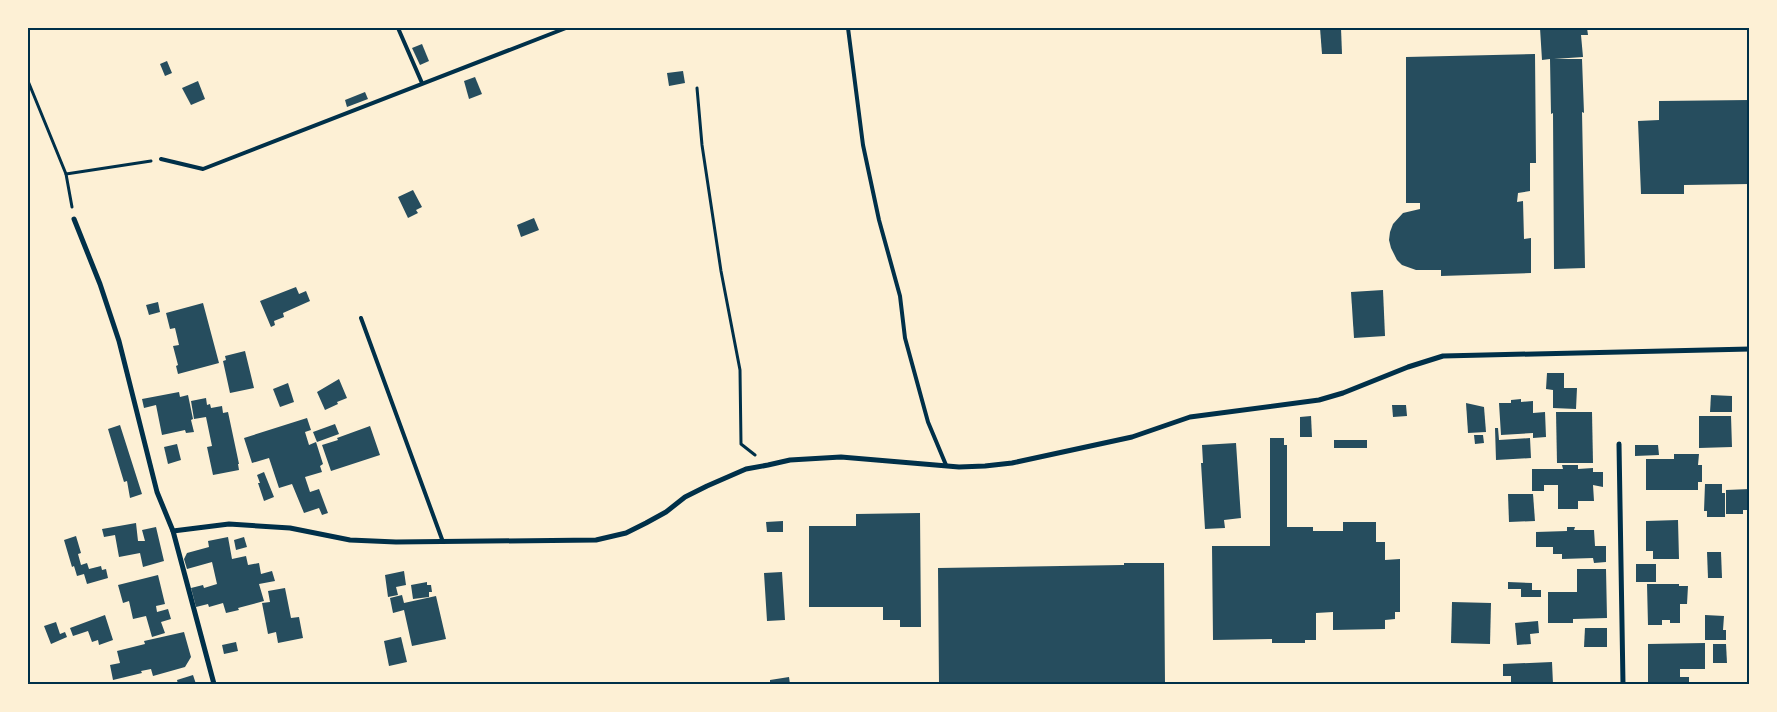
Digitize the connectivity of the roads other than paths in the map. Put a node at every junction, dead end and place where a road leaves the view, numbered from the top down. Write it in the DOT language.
graph roads {
  1 [pos="398,28"];
  2 [pos="566,28"];
  3 [pos="848,28"];
  4 [pos="422,83"];
  5 [pos="161,159"];
  6 [pos="74,219"];
  7 [pos="361,318"];
  8 [pos="1750,349"];
  9 [pos="1620,444"];
  10 [pos="946,465"];
  11 [pos="173,530"];
  12 [pos="443,542"];
  13 [pos="214,684"];
  14 [pos="1623,684"];
  1 -- 4 [label="lane"];
  2 -- 4 [label="lane"];
  3 -- 10 [label="lane"];
  4 -- 5 [label="lane"];
  6 -- 11 [label="street"];
  7 -- 12 [label="lane"];
  8 -- 10 [label="street"];
  9 -- 14 [label="street"];
  10 -- 12 [label="street"];
  11 -- 12 [label="street"];
  11 -- 13 [label="street"];
}
